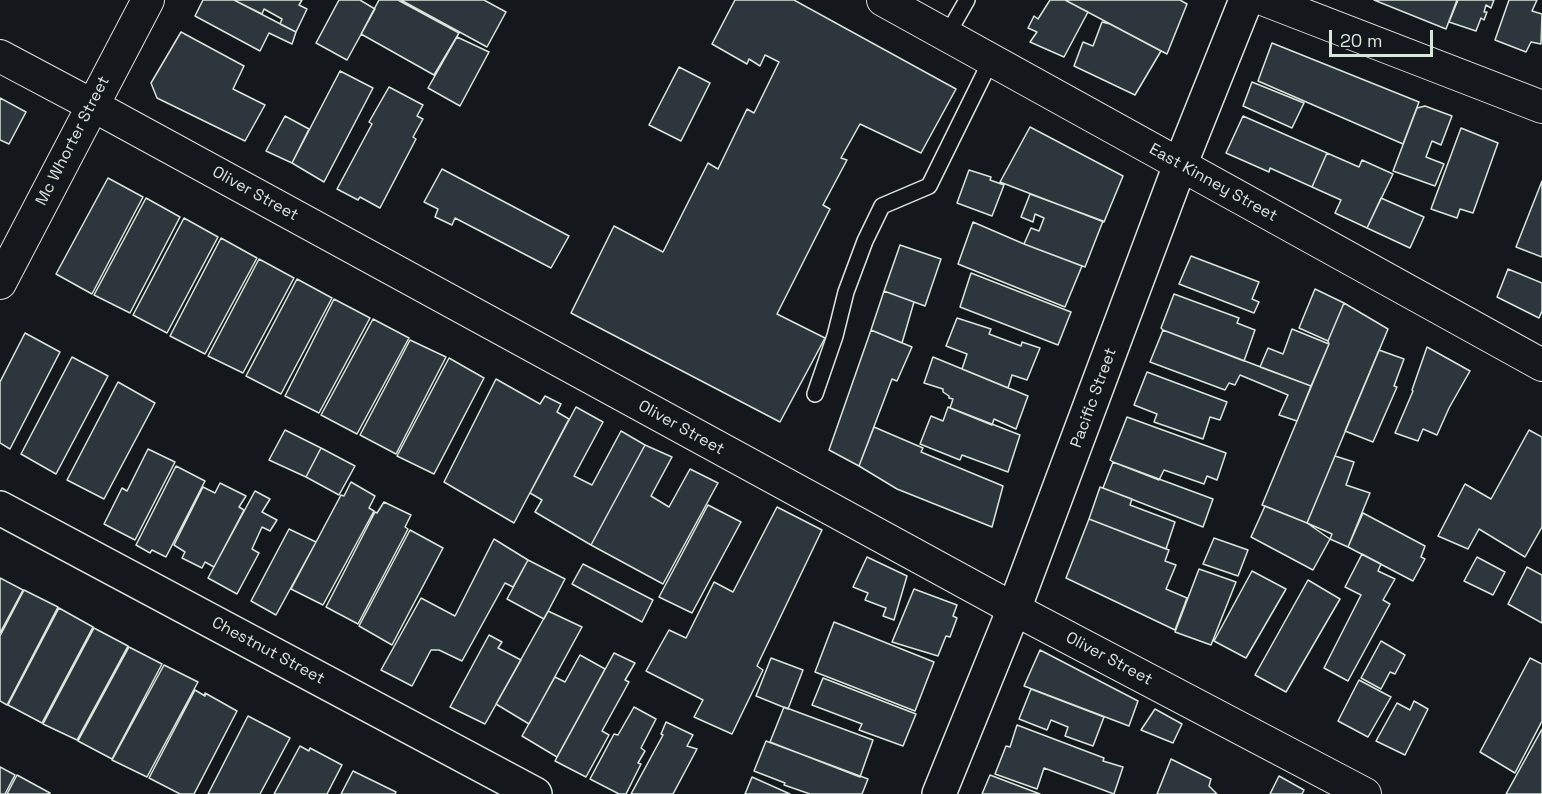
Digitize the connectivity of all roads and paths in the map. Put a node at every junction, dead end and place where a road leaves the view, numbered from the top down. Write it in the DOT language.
graph roads {
  1 [pos="148,0"];
  2 [pos="883,0"];
  3 [pos="967,0"];
  4 [pos="1246,0"];
  5 [pos="1265,0"];
  6 [pos="947,35"];
  7 [pos="0,56"];
  8 [pos="991,60"];
  9 [pos="92,105"];
  10 [pos="1542,107"];
  11 [pos="1180,165"];
  12 [pos="0,283"];
  13 [pos="1542,365"];
  14 [pos="815,394"];
  15 [pos="0,508"];
  16 [pos="1014,609"];
  17 [pos="535,794"];
  18 [pos="939,794"];
  19 [pos="1365,794"];
  1 -- 9 [label="street, Mc Whorter Street"];
  2 -- 6 [label="street, East Kinney Street"];
  3 -- 6 [label="lane"];
  4 -- 11 [label="street, Pacific Street"];
  5 -- 10 [label="street"];
  6 -- 8 [label="street, East Kinney Street"];
  7 -- 9 [label="street, Oliver Street"];
  8 -- 11 [label="street, East Kinney Street"];
  8 -- 14 [label="lane"];
  9 -- 12 [label="street, Mc Whorter Street"];
  9 -- 16 [label="street, Oliver Street"];
  11 -- 13 [label="street, East Kinney Street"];
  11 -- 16 [label="street, Pacific Street"];
  15 -- 17 [label="street, Chestnut Street"];
  16 -- 18 [label="street, Pacific Street"];
  16 -- 19 [label="street, Oliver Street"];
}
